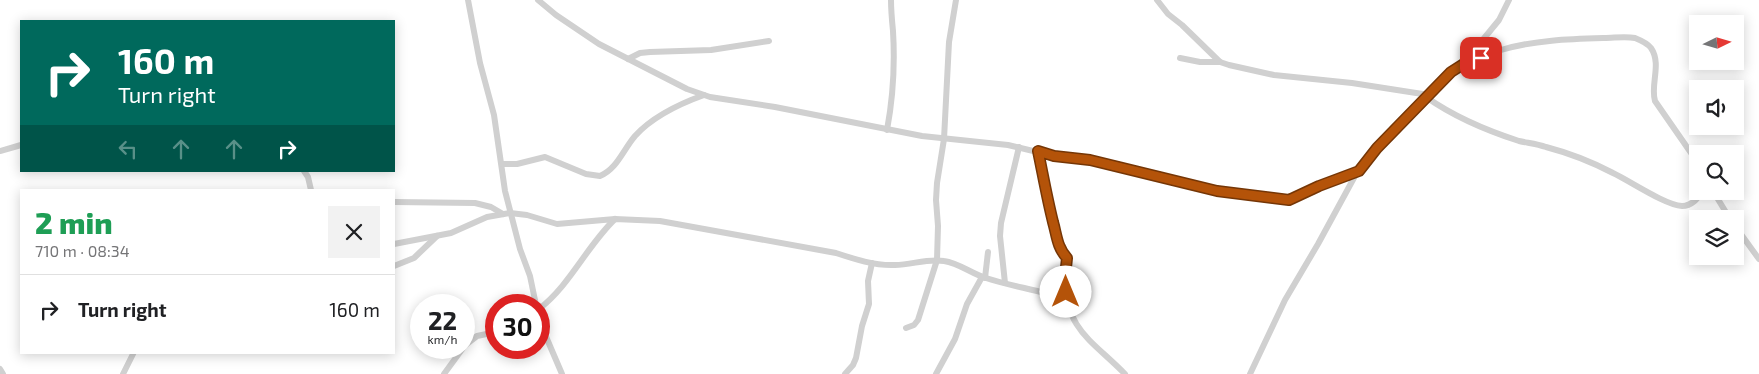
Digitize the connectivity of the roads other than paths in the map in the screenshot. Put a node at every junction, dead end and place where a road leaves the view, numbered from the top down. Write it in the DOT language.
graph roads {
  1 [pos="468,0"];
  2 [pos="538,0"];
  3 [pos="890,0"];
  4 [pos="956,0"];
  5 [pos="1157,0"];
  6 [pos="1509,0"];
  7 [pos="769,40"];
  8 [pos="1180,58"];
  9 [pos="628,59"];
  10 [pos="1220,62"];
  11 [pos="1462,65"];
  12 [pos="704,95"];
  13 [pos="1428,96"];
  14 [pos="888,130"];
  15 [pos="944,138"];
  16 [pos="20,145"];
  17 [pos="1019,147"];
  18 [pos="0,150"];
  19 [pos="1689,150"];
  20 [pos="1038,151"];
  21 [pos="502,164"];
  22 [pos="1359,171"];
  23 [pos="305,172"];
  24 [pos="311,189"];
  25 [pos="1694,200"];
  26 [pos="395,202"];
  27 [pos="510,213"];
  28 [pos="502,214"];
  29 [pos="615,219"];
  30 [pos="437,236"];
  31 [pos="1744,238"];
  32 [pos="395,244"];
  33 [pos="988,252"];
  34 [pos="1759,259"];
  35 [pos="937,260"];
  36 [pos="872,263"];
  37 [pos="395,266"];
  38 [pos="983,278"];
  39 [pos="1005,283"];
  40 [pos="534,294"];
  41 [pos="550,298"];
  42 [pos="1067,300"];
  43 [pos="906,328"];
  44 [pos="550,346"];
  45 [pos="133,354"];
  46 [pos="455,359"];
  47 [pos="0,369"];
  48 [pos="3,374"];
  49 [pos="123,374"];
  50 [pos="444,374"];
  51 [pos="562,374"];
  52 [pos="845,374"];
  53 [pos="936,374"];
  54 [pos="1125,374"];
  55 [pos="1250,374"];
  1 -- 21 [label="street"];
  2 -- 9 [label="street"];
  3 -- 14 [label="street"];
  4 -- 15 [label="street"];
  5 -- 10 [label="street"];
  6 -- 11 [label="street"];
  7 -- 9 [label="street"];
  8 -- 10 [label="street"];
  9 -- 12 [label="street"];
  10 -- 13 [label="street"];
  11 -- 13 [label="street"];
  11 -- 19 [label="street"];
  12 -- 14 [label="street"];
  12 -- 21 [label="street"];
  13 -- 22 [label="street"];
  13 -- 25 [label="street"];
  14 -- 15 [label="street"];
  15 -- 17 [label="street"];
  15 -- 35 [label="street"];
  16 -- 18 [label="street"];
  17 -- 20 [label="street"];
  17 -- 39 [label="street"];
  20 -- 22 [label="street"];
  20 -- 42 [label="street"];
  21 -- 27 [label="street"];
  22 -- 55 [label="street"];
  23 -- 24 [label="street"];
  26 -- 28 [label="street"];
  27 -- 28 [label="street"];
  27 -- 29 [label="street"];
  27 -- 40 [label="street"];
  28 -- 30 [label="street"];
  29 -- 36 [label="street"];
  29 -- 41 [label="street"];
  30 -- 32 [label="street"];
  30 -- 37 [label="street"];
  31 -- 34 [label="street"];
  33 -- 38 [label="street"];
  35 -- 36 [label="street"];
  35 -- 38 [label="street"];
  35 -- 43 [label="street"];
  36 -- 52 [label="street"];
  38 -- 39 [label="street"];
  38 -- 53 [label="street"];
  39 -- 42 [label="street"];
  42 -- 54 [label="street"];
  44 -- 51 [label="street"];
  45 -- 49 [label="street"];
  46 -- 50 [label="street"];
  47 -- 48 [label="street"];
}
